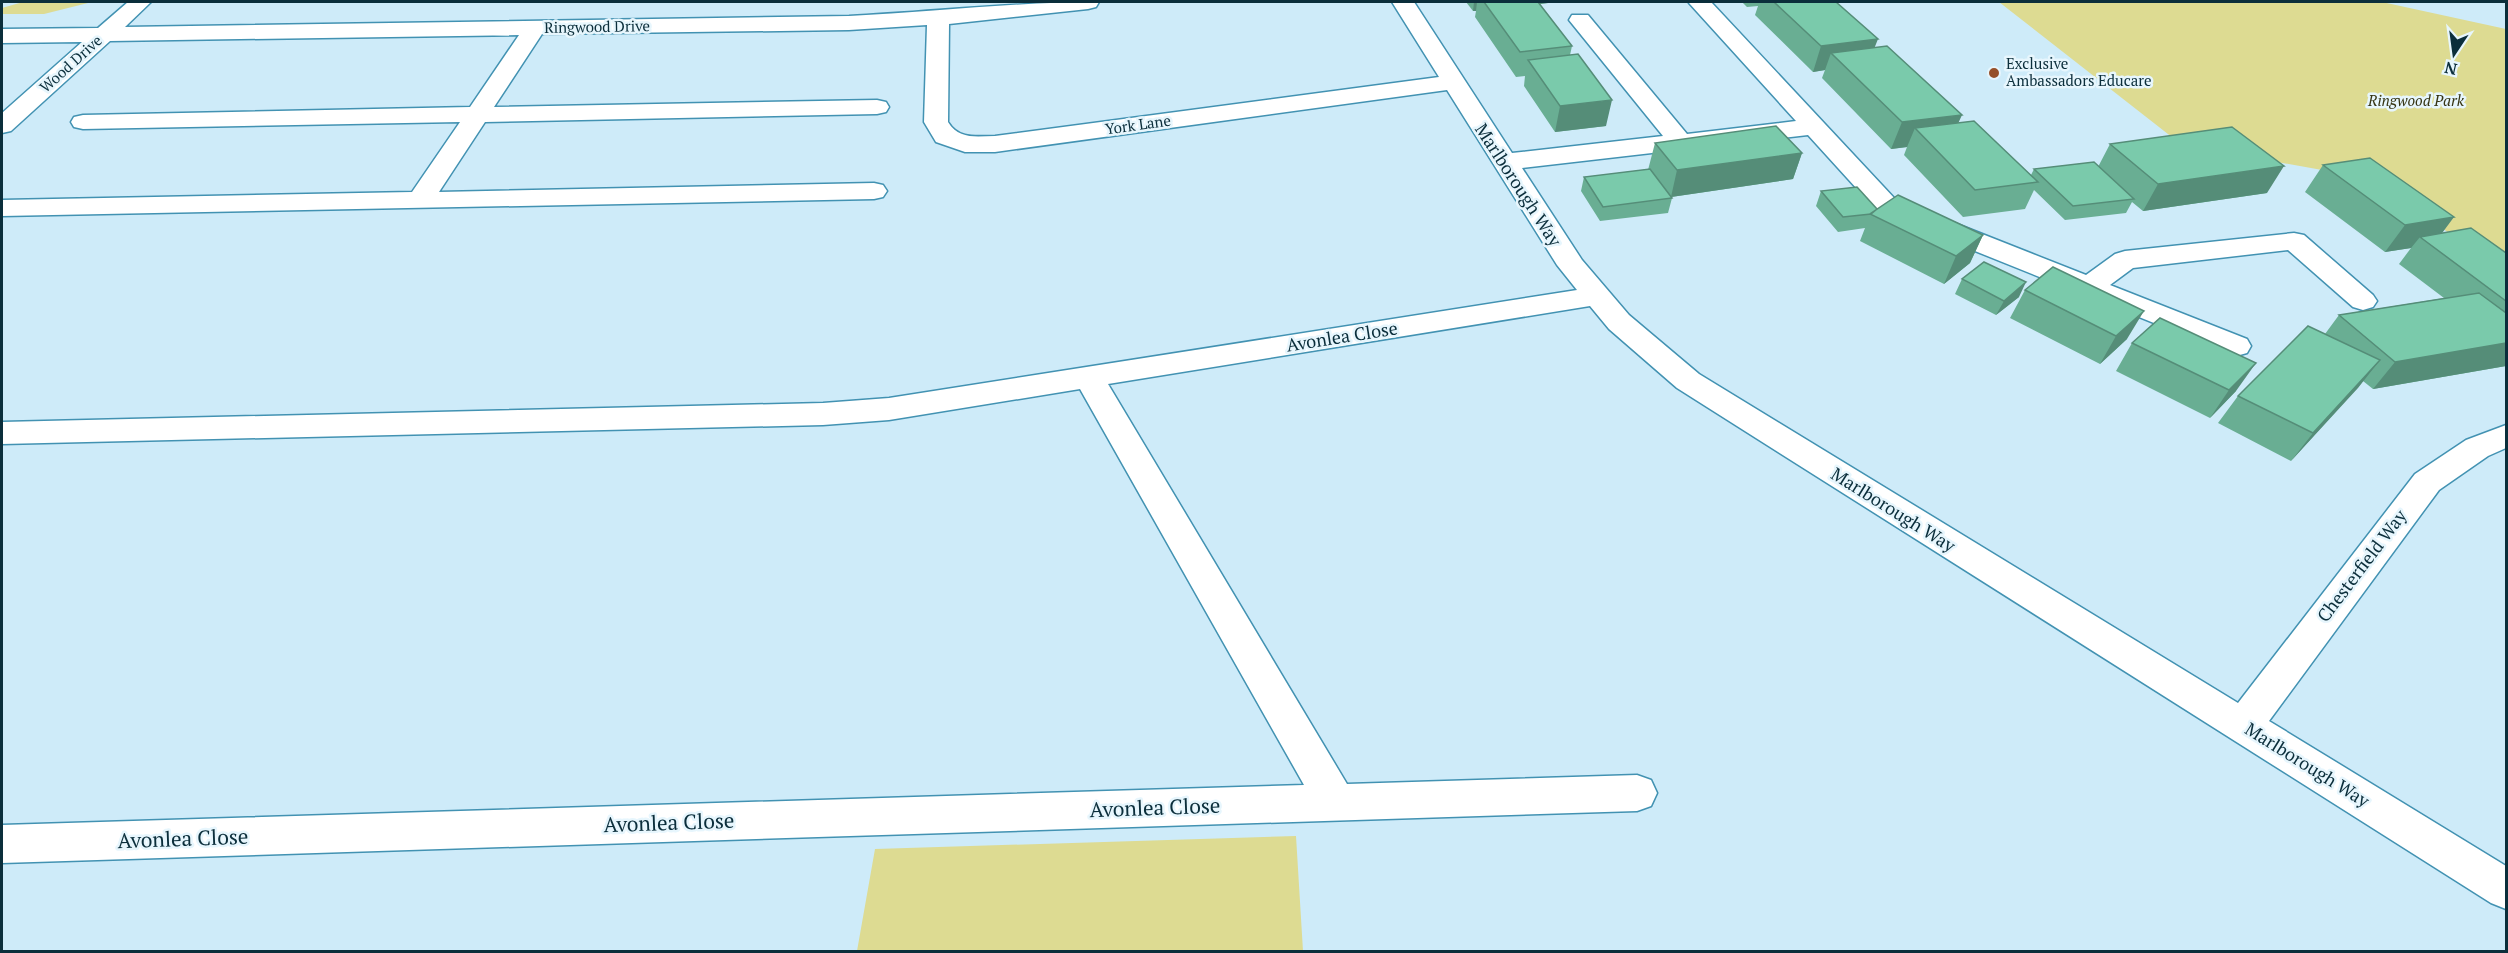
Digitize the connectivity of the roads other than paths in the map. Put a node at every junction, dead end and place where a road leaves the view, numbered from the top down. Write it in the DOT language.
graph roads {
  1 [pos="140,2"];
  2 [pos="1088,2"];
  3 [pos="1402,2"];
  4 [pos="1700,3"];
  5 [pos="689,4"];
  6 [pos="938,18"];
  7 [pos="1580,20"];
  8 [pos="678,26"];
  9 [pos="535,28"];
  10 [pos="105,34"];
  11 [pos="2,36"];
  12 [pos="1452,82"];
  13 [pos="877,107"];
  14 [pos="477,115"];
  15 [pos="83,122"];
  16 [pos="2,126"];
  17 [pos="1813,127"];
  18 [pos="1681,142"];
  19 [pos="1504,162"];
  20 [pos="874,191"];
  21 [pos="420,200"];
  22 [pos="2,208"];
  23 [pos="2089,287"];
  24 [pos="1594,296"];
  25 [pos="2363,300"];
  26 [pos="2236,346"];
  27 [pos="1089,378"];
  28 [pos="2,433"];
  29 [pos="2506,436"];
  30 [pos="2243,726"];
  31 [pos="1636,794"];
  32 [pos="1336,803"];
  33 [pos="2,844"];
  34 [pos="2506,889"];
  1 -- 10 [label="street, Wood Drive"];
  2 -- 6 [label="street, Ringwood Drive"];
  3 -- 12 [label="street, Marlborough Way"];
  4 -- 17 [label="street"];
  5 -- 8 [label="street"];
  6 -- 8 [label="street, Ringwood Drive"];
  6 -- 12 [label="street, York Lane"];
  7 -- 18 [label="street"];
  8 -- 9 [label="street, Ringwood Drive"];
  9 -- 10 [label="street, Ringwood Drive"];
  9 -- 14 [label="street"];
  10 -- 11 [label="street, Ringwood Drive"];
  10 -- 16 [label="street, Wood Drive"];
  12 -- 19 [label="street, Marlborough Way"];
  13 -- 14 [label="street"];
  14 -- 15 [label="street"];
  14 -- 21 [label="street"];
  17 -- 18 [label="street"];
  17 -- 23 [label="street"];
  18 -- 19 [label="street"];
  19 -- 24 [label="street, Marlborough Way"];
  20 -- 21 [label="street"];
  21 -- 22 [label="street"];
  23 -- 25 [label="street"];
  23 -- 26 [label="street"];
  24 -- 27 [label="street, Avonlea Close"];
  24 -- 30 [label="street, Marlborough Way"];
  27 -- 28 [label="street, Avonlea Close"];
  27 -- 32 [label="street"];
  29 -- 30 [label="street, Chesterfield Way"];
  30 -- 34 [label="street, Marlborough Way"];
  31 -- 32 [label="street, Avonlea Close"];
  32 -- 33 [label="street, Avonlea Close"];
}
